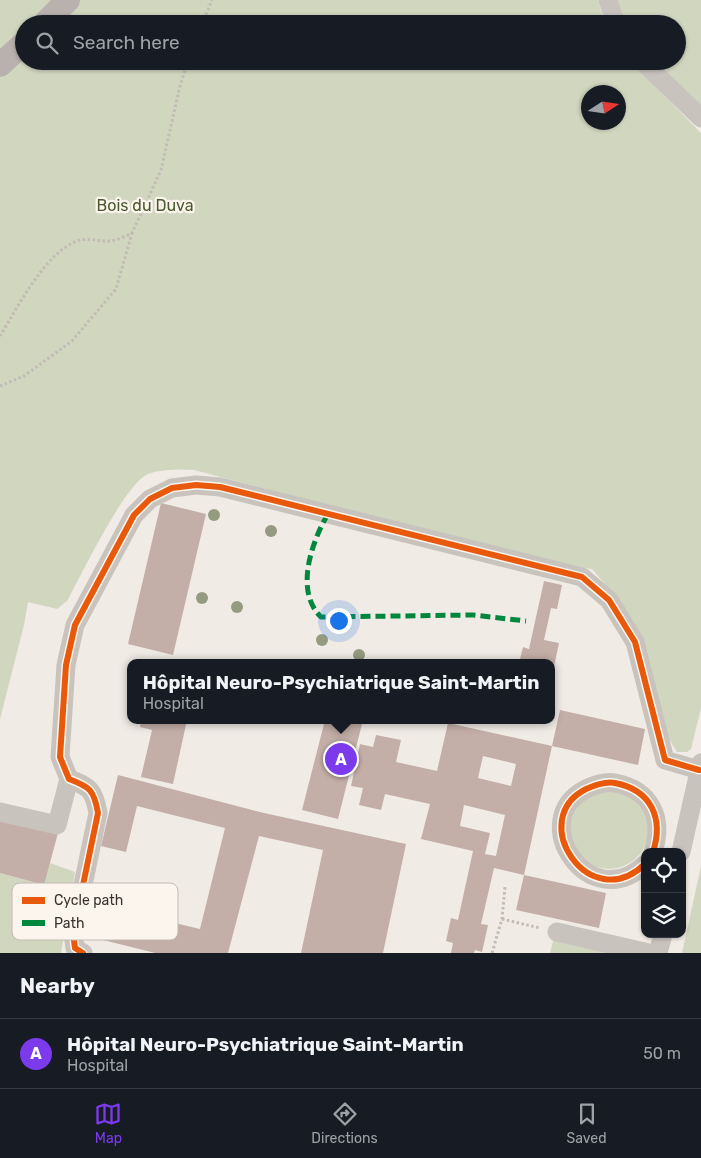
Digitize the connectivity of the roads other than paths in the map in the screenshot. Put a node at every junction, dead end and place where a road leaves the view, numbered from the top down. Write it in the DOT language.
graph roads {
  1 [pos="68,0"];
  2 [pos="608,0"];
  3 [pos="53,15"];
  4 [pos="613,15"];
  5 [pos="15,52"];
  6 [pos="0,66"];
  7 [pos="651,70"];
  8 [pos="701,118"];
  9 [pos="700,766"];
  10 [pos="69,779"];
  11 [pos="0,812"];
  12 [pos="656,845"];
  13 [pos="682,848"];
  14 [pos="641,867"];
  15 [pos="84,883"];
  16 [pos="558,932"];
  17 [pos="662,938"];
  18 [pos="75,940"];
  19 [pos="82,953"];
  20 [pos="649,953"];
  21 [pos="658,953"];
  1 -- 3 [label="main road"];
  2 -- 4 [label="street"];
  5 -- 6 [label="main road"];
  7 -- 8 [label="street"];
  9 -- 10 [label="street"];
  9 -- 13 [label="street"];
  10 -- 11 [label="street"];
  10 -- 15 [label="street"];
  12 -- 13 [label="street"];
  12 -- 14 [label="street"];
  16 -- 20 [label="street"];
  17 -- 21 [label="street"];
  18 -- 19 [label="street"];
}
